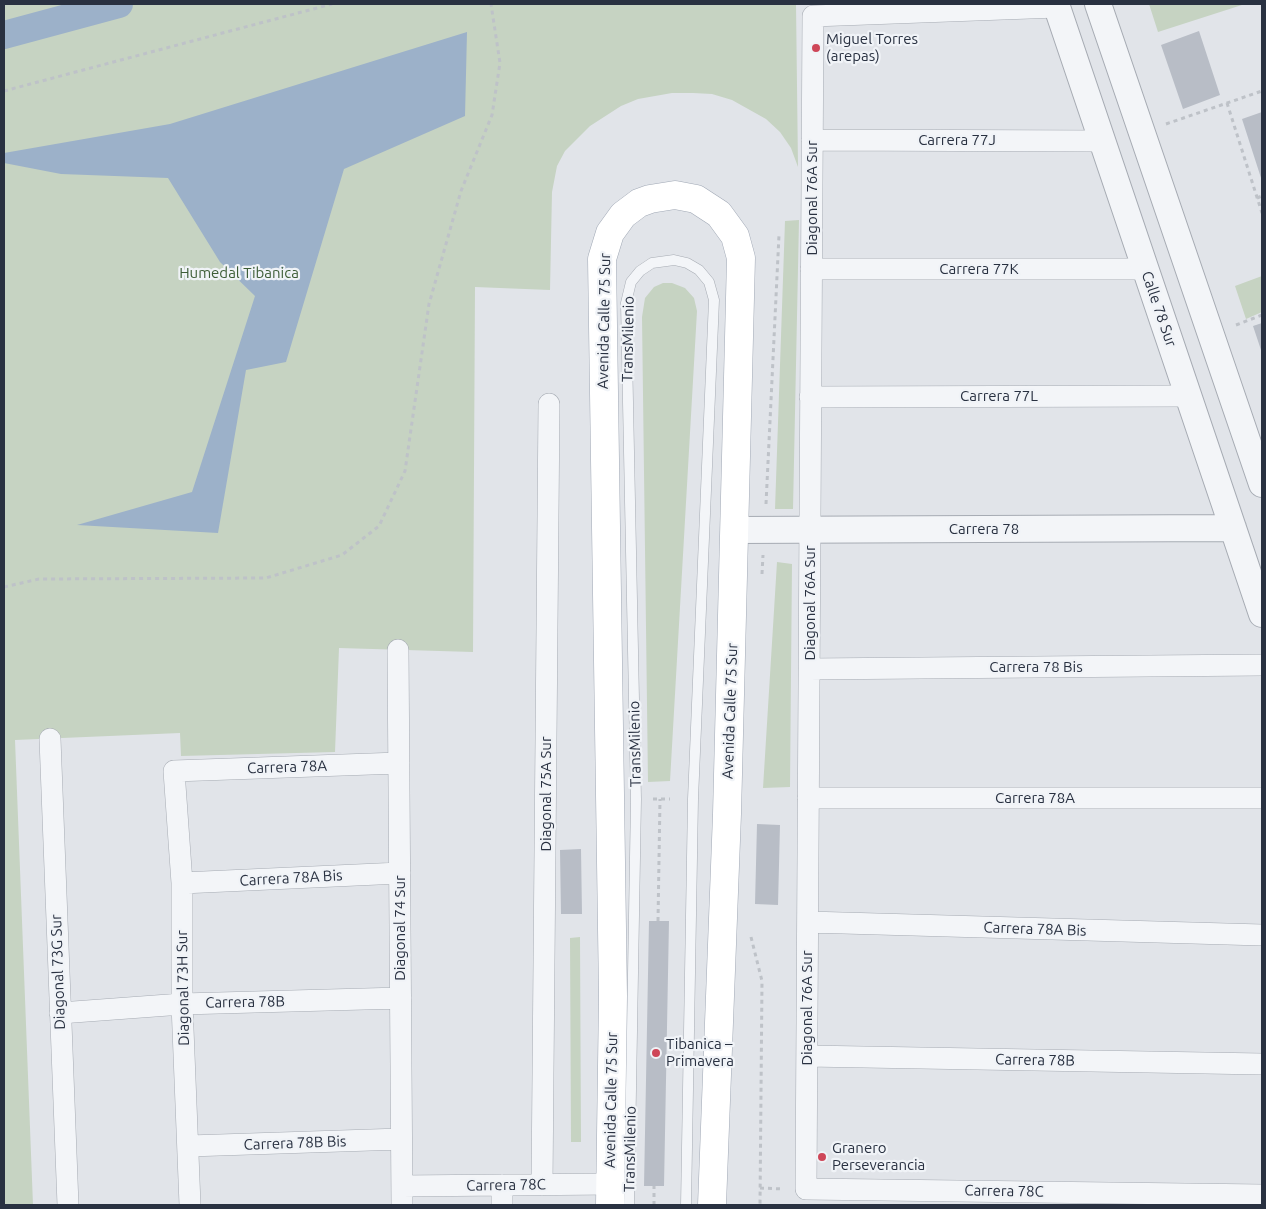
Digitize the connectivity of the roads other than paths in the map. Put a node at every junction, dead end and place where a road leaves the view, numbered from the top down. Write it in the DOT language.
graph roads {
  1 [pos="1098,4"];
  2 [pos="1056,5"];
  3 [pos="812,140"];
  4 [pos="1102,141"];
  5 [pos="812,269"];
  6 [pos="1146,269"];
  7 [pos="1188,396"];
  8 [pos="810,397"];
  9 [pos="549,404"];
  10 [pos="1254,437"];
  11 [pos="1262,484"];
  12 [pos="1233,528"];
  13 [pos="735,530"];
  14 [pos="810,530"];
  15 [pos="1262,614"];
  16 [pos="398,650"];
  17 [pos="1262,666"];
  18 [pos="809,669"];
  19 [pos="50,738"];
  20 [pos="399,763"];
  21 [pos="174,771"];
  22 [pos="808,798"];
  23 [pos="1262,798"];
  24 [pos="400,873"];
  25 [pos="182,883"];
  26 [pos="808,922"];
  27 [pos="1262,935"];
  28 [pos="401,998"];
  29 [pos="182,1004"];
  30 [pos="60,1013"];
  31 [pos="807,1056"];
  32 [pos="1262,1064"];
  33 [pos="401,1139"];
  34 [pos="189,1146"];
  35 [pos="542,1185"];
  36 [pos="610,1194"];
  37 [pos="502,1195"];
  38 [pos="402,1196"];
  39 [pos="1262,1196"];
  40 [pos="811,1197"];
  41 [pos="951,1198"];
  42 [pos="1097,1199"];
  43 [pos="68,1205"];
  44 [pos="190,1205"];
  45 [pos="629,1205"];
  46 [pos="686,1205"];
  47 [pos="712,1205"];
  1 -- 10 [label="street"];
  2 -- 3 [label="street, Diagonal 76A Sur"];
  2 -- 4 [label="street, Calle 78 Sur"];
  3 -- 4 [label="street, Carrera 77J"];
  3 -- 5 [label="street, Diagonal 76A Sur"];
  4 -- 6 [label="street, Calle 78 Sur"];
  5 -- 6 [label="street, Carrera 77K"];
  5 -- 8 [label="street, Diagonal 76A Sur"];
  6 -- 7 [label="street, Calle 78 Sur"];
  7 -- 8 [label="street, Carrera 77L"];
  7 -- 12 [label="street, Calle 78 Sur"];
  8 -- 14 [label="street, Diagonal 76A Sur"];
  9 -- 35 [label="street, Diagonal 75A Sur"];
  10 -- 11 [label="street"];
  12 -- 14 [label="street, Carrera 78"];
  12 -- 15 [label="street, Calle 78 Sur"];
  13 -- 14 [label="street, Carrera 78"];
  13 -- 36 [label="main road, Avenida Calle 75 Sur"];
  13 -- 47 [label="main road, Avenida Calle 75 Sur"];
  14 -- 18 [label="street, Diagonal 76A Sur"];
  16 -- 20 [label="street, Diagonal 74 Sur"];
  17 -- 18 [label="street, Carrera 78 Bis"];
  18 -- 22 [label="street, Diagonal 76A Sur"];
  19 -- 30 [label="street, Diagonal 73G Sur"];
  20 -- 21 [label="street, Carrera 78A"];
  20 -- 24 [label="street, Diagonal 74 Sur"];
  21 -- 25 [label="street, Diagonal 73H Sur"];
  22 -- 23 [label="street, Carrera 78A"];
  22 -- 26 [label="street, Diagonal 76A Sur"];
  24 -- 25 [label="street, Carrera 78A Bis"];
  24 -- 28 [label="street, Diagonal 74 Sur"];
  25 -- 29 [label="street, Diagonal 73H Sur"];
  26 -- 27 [label="street, Carrera 78A Bis"];
  26 -- 31 [label="street, Diagonal 76A Sur"];
  28 -- 29 [label="street, Carrera 78B"];
  28 -- 33 [label="street, Diagonal 74 Sur"];
  29 -- 30 [label="street, Carrera 78B"];
  29 -- 34 [label="street, Diagonal 73H Sur"];
  30 -- 43 [label="street, Diagonal 73G Sur"];
  31 -- 32 [label="street, Carrera 78B"];
  31 -- 40 [label="street, Diagonal 76A Sur"];
  33 -- 34 [label="street, Carrera 78B Bis"];
  33 -- 38 [label="street, Diagonal 74 Sur"];
  34 -- 44 [label="street, Diagonal 73H Sur"];
  35 -- 36 [label="street, Carrera 78C"];
  35 -- 37 [label="street, Carrera 78C"];
  37 -- 38 [label="street, Carrera 78C"];
  39 -- 42 [label="street, Carrera 78C"];
  40 -- 41 [label="street, Carrera 78C"];
  41 -- 42 [label="street, Carrera 78C"];
  45 -- 46 [label="lane, TransMilenio"];
}
